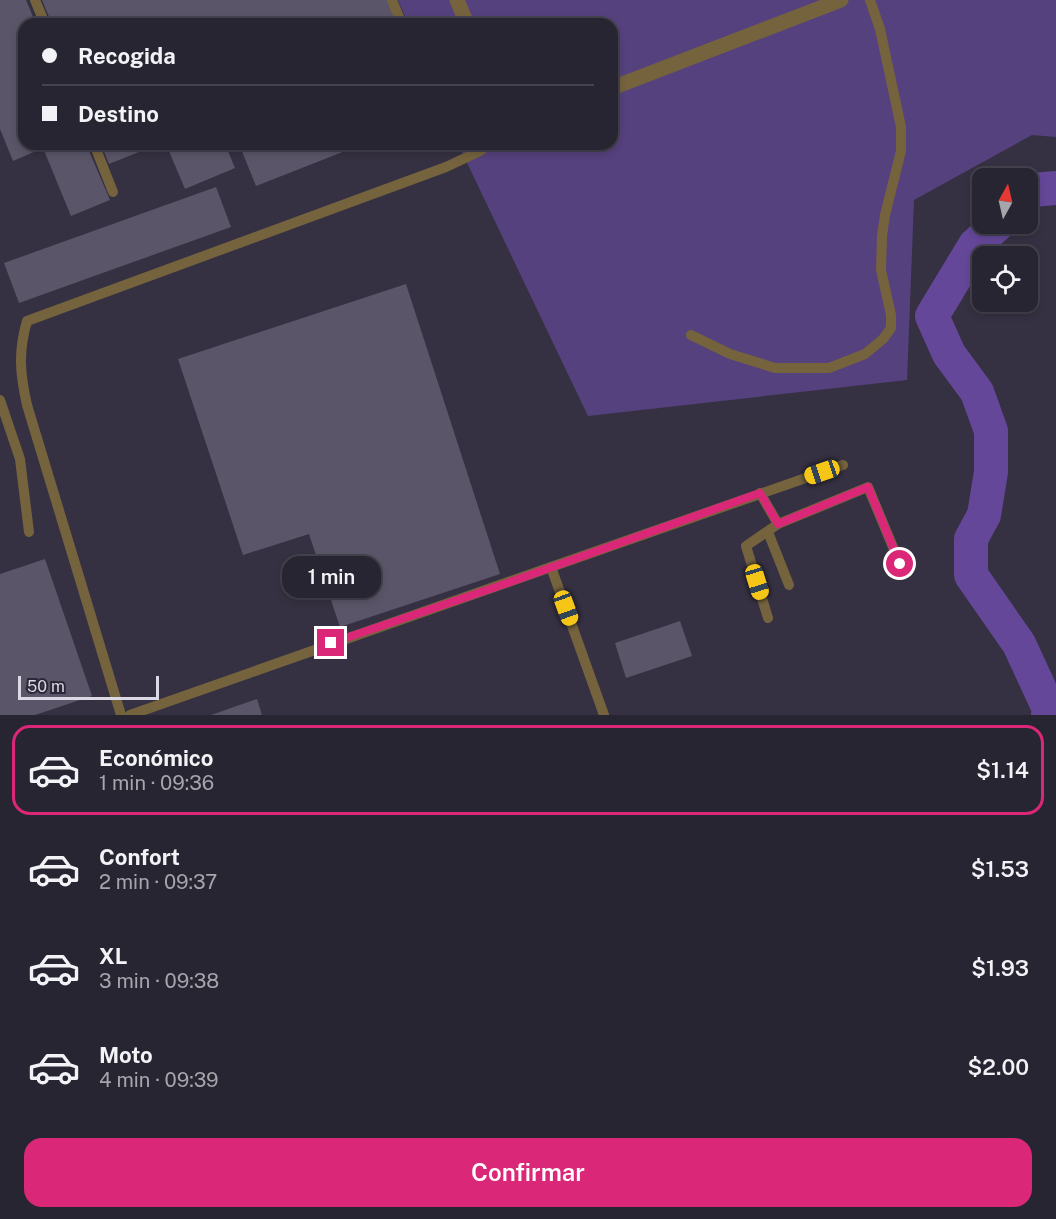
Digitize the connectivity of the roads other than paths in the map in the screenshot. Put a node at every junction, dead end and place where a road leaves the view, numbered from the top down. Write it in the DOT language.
graph roads {
  1 [pos="35,0"];
  2 [pos="392,0"];
  3 [pos="457,0"];
  4 [pos="842,0"];
  5 [pos="870,0"];
  6 [pos="42,18"];
  7 [pos="399,18"];
  8 [pos="464,18"];
  9 [pos="618,86"];
  10 [pos="96,150"];
  11 [pos="481,150"];
  12 [pos="113,192"];
  13 [pos="692,335"];
  14 [pos="0,400"];
  15 [pos="843,465"];
  16 [pos="760,493"];
  17 [pos="778,524"];
  18 [pos="29,532"];
  19 [pos="768,532"];
  20 [pos="900,564"];
  21 [pos="551,567"];
  22 [pos="789,585"];
  23 [pos="768,618"];
  24 [pos="121,715"];
  25 [pos="130,715"];
  26 [pos="604,715"];
  1 -- 6 [label="lane"];
  2 -- 7 [label="lane"];
  3 -- 8 [label="street"];
  4 -- 9 [label="street"];
  5 -- 13 [label="lane"];
  10 -- 12 [label="lane"];
  11 -- 24 [label="lane"];
  14 -- 18 [label="lane"];
  15 -- 16 [label="lane"];
  16 -- 17 [label="lane"];
  16 -- 21 [label="lane"];
  17 -- 19 [label="lane"];
  17 -- 20 [label="lane"];
  19 -- 22 [label="lane"];
  19 -- 23 [label="lane"];
  21 -- 25 [label="lane"];
  21 -- 26 [label="lane"];
}
